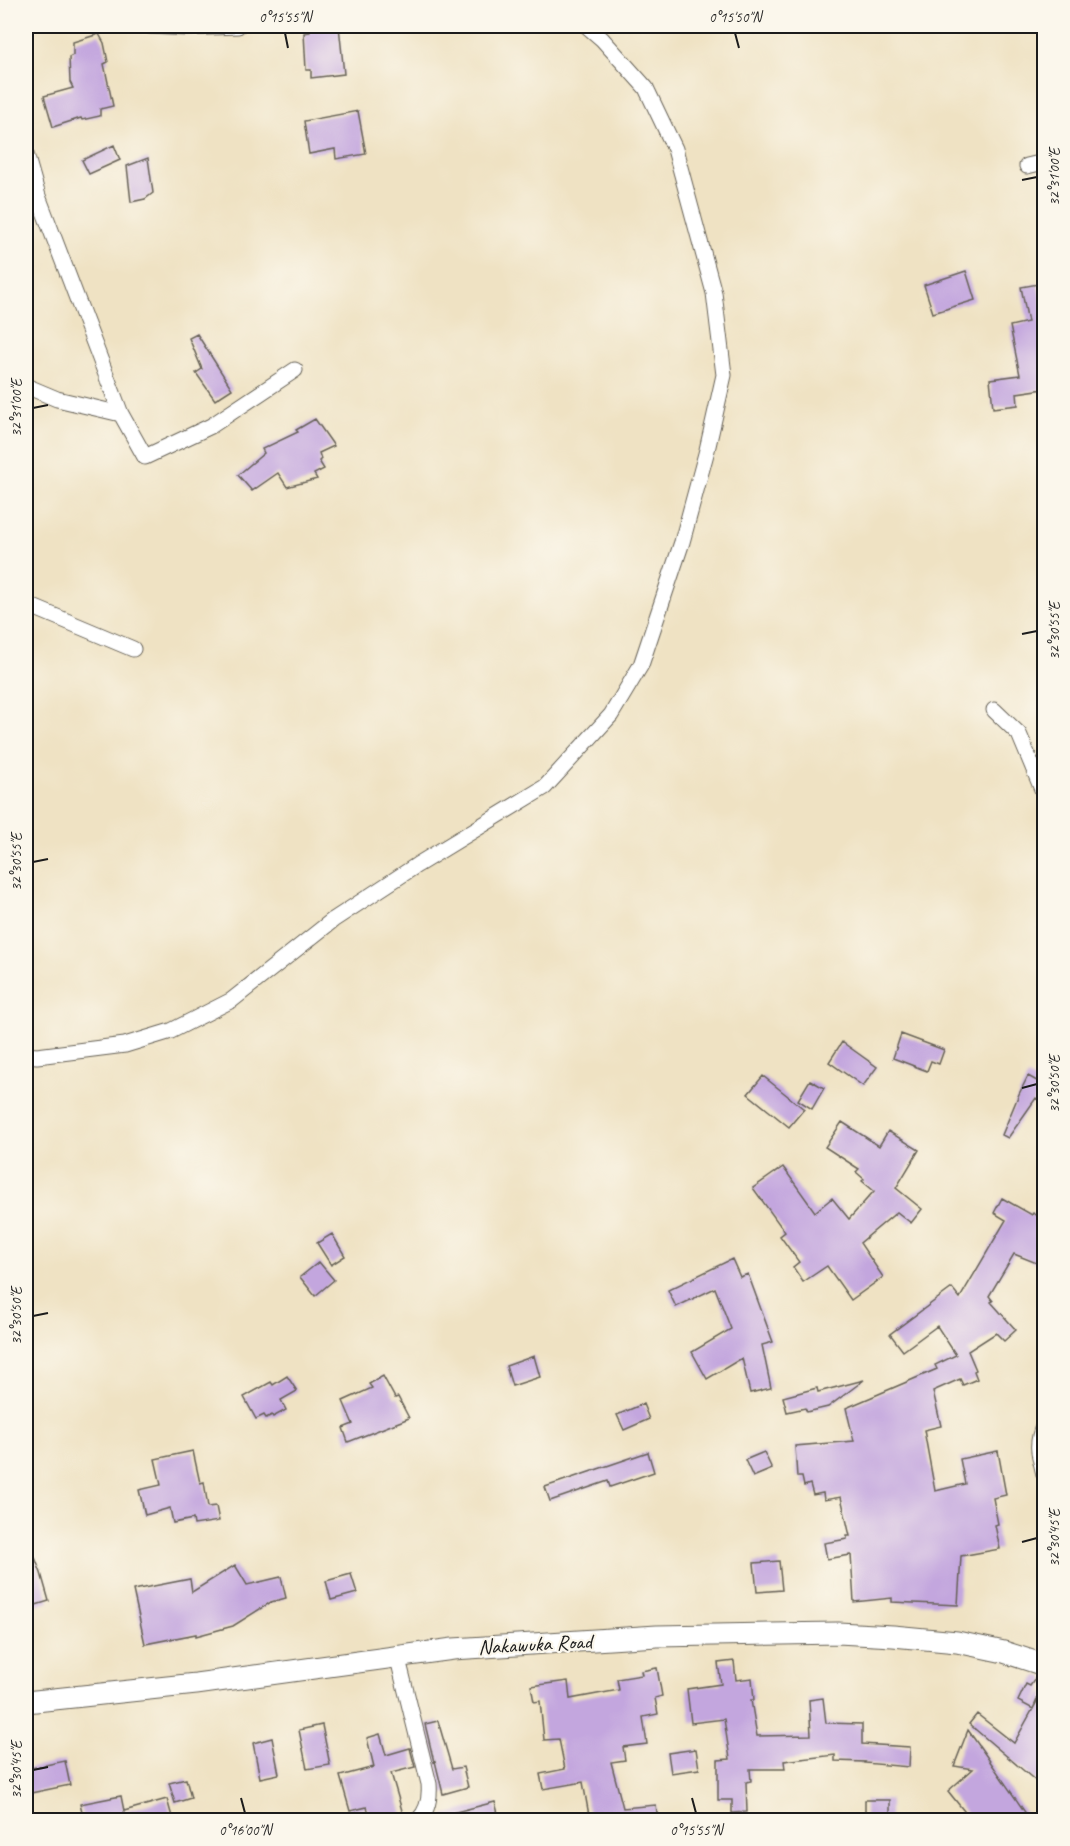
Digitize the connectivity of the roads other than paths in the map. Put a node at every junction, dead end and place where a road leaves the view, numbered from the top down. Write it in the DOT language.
graph roads {
  1 [pos="150,26"];
  2 [pos="238,26"];
  3 [pos="587,26"];
  4 [pos="26,154"];
  5 [pos="1044,162"];
  6 [pos="1027,166"];
  7 [pos="296,370"];
  8 [pos="26,386"];
  9 [pos="121,414"];
  10 [pos="26,604"];
  11 [pos="133,649"];
  12 [pos="994,710"];
  13 [pos="1044,795"];
  14 [pos="26,1055"];
  15 [pos="1044,1425"];
  16 [pos="1044,1474"];
  17 [pos="397,1655"];
  18 [pos="1044,1665"];
  19 [pos="26,1702"];
  20 [pos="418,1821"];
  1 -- 2 [label="street"];
  3 -- 14 [label="street"];
  4 -- 9 [label="street"];
  5 -- 6 [label="street"];
  7 -- 9 [label="street"];
  8 -- 9 [label="street"];
  10 -- 11 [label="street"];
  12 -- 13 [label="street"];
  15 -- 16 [label="street"];
  17 -- 18 [label="main road, Nakawuka Road"];
  17 -- 19 [label="main road, Nakawuka Road"];
  17 -- 20 [label="street"];
}
